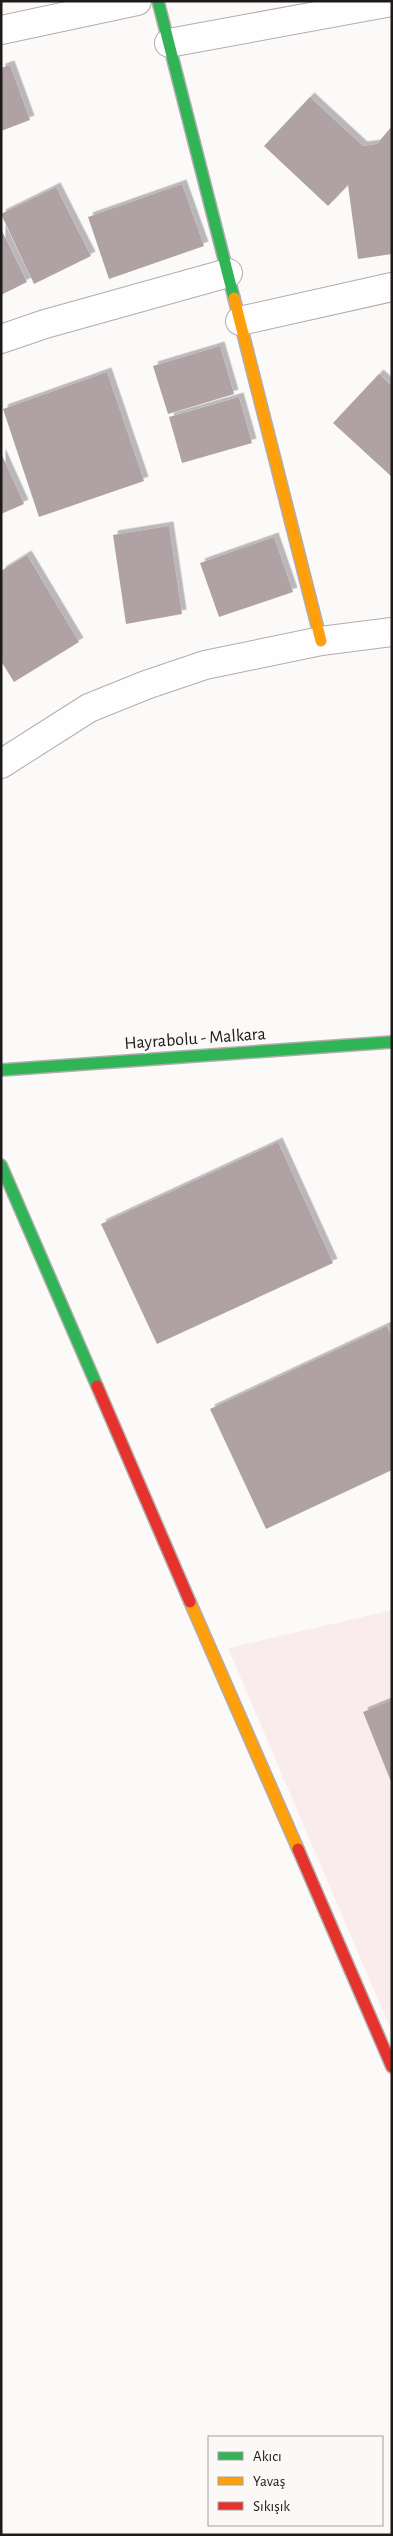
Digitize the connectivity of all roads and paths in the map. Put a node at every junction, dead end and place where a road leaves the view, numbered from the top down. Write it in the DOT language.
graph roads {
  1 [pos="137,1"];
  2 [pos="158,1"];
  3 [pos="392,2"];
  4 [pos="1,30"];
  5 [pos="169,43"];
  6 [pos="228,273"];
  7 [pos="392,287"];
  8 [pos="240,321"];
  9 [pos="1,340"];
  10 [pos="392,632"];
  11 [pos="321,641"];
  12 [pos="1,764"];
  13 [pos="392,1042"];
  14 [pos="1,1070"];
  15 [pos="1,1166"];
  16 [pos="392,2067"];
  1 -- 4 [label="street"];
  2 -- 5 [label="street"];
  3 -- 5 [label="street"];
  5 -- 6 [label="street"];
  6 -- 8 [label="street"];
  6 -- 9 [label="street"];
  7 -- 8 [label="street"];
  8 -- 11 [label="street"];
  10 -- 11 [label="street"];
  11 -- 12 [label="street"];
  13 -- 14 [label="street, Hayrabolu - Malkara"];
  15 -- 16 [label="street"];
}
